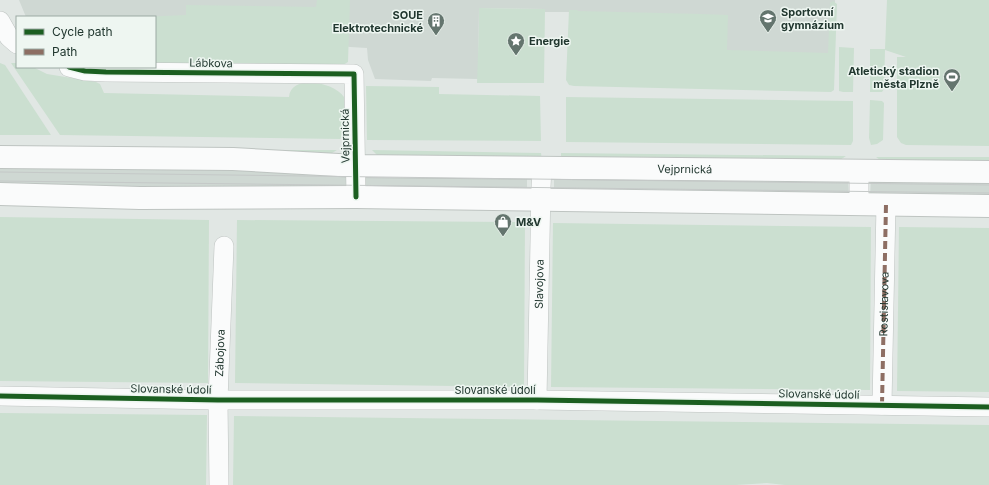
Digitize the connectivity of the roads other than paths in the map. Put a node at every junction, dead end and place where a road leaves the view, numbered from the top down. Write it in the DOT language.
graph roads {
  1 [pos="0,21"];
  2 [pos="9,42"];
  3 [pos="74,68"];
  4 [pos="354,74"];
  5 [pos="0,157"];
  6 [pos="356,166"];
  7 [pos="542,168"];
  8 [pos="859,172"];
  9 [pos="989,172"];
  10 [pos="0,194"];
  11 [pos="356,197"];
  12 [pos="541,200"];
  13 [pos="859,204"];
  14 [pos="886,204"];
  15 [pos="989,206"];
  16 [pos="224,246"];
  17 [pos="0,396"];
  18 [pos="218,400"];
  19 [pos="537,400"];
  20 [pos="882,405"];
  21 [pos="989,407"];
  22 [pos="219,485"];
  1 -- 2 [label="street"];
  3 -- 4 [label="street, Lábkova"];
  4 -- 6 [label="street, Vejprnická"];
  5 -- 6 [label="main road, Vejprnická"];
  6 -- 7 [label="main road, Vejprnická"];
  6 -- 11 [label="street, Vejprnická"];
  7 -- 8 [label="main road, Vejprnická"];
  7 -- 12 [label="street, Slavojova"];
  8 -- 9 [label="main road, Vejprnická"];
  8 -- 13 [label="street"];
  10 -- 11 [label="main road"];
  11 -- 12 [label="main road"];
  12 -- 13 [label="main road"];
  12 -- 19 [label="street, Slavojova"];
  13 -- 14 [label="main road"];
  14 -- 15 [label="main road"];
  14 -- 20 [label="street, Rostislavova"];
  16 -- 18 [label="street, Zábojova"];
  17 -- 18 [label="street, Slovanské údolí"];
  18 -- 19 [label="street, Slovanské údolí"];
  18 -- 22 [label="street, Zábojova"];
  19 -- 20 [label="street, Slovanské údolí"];
  20 -- 21 [label="street, Slovanské údolí"];
}
